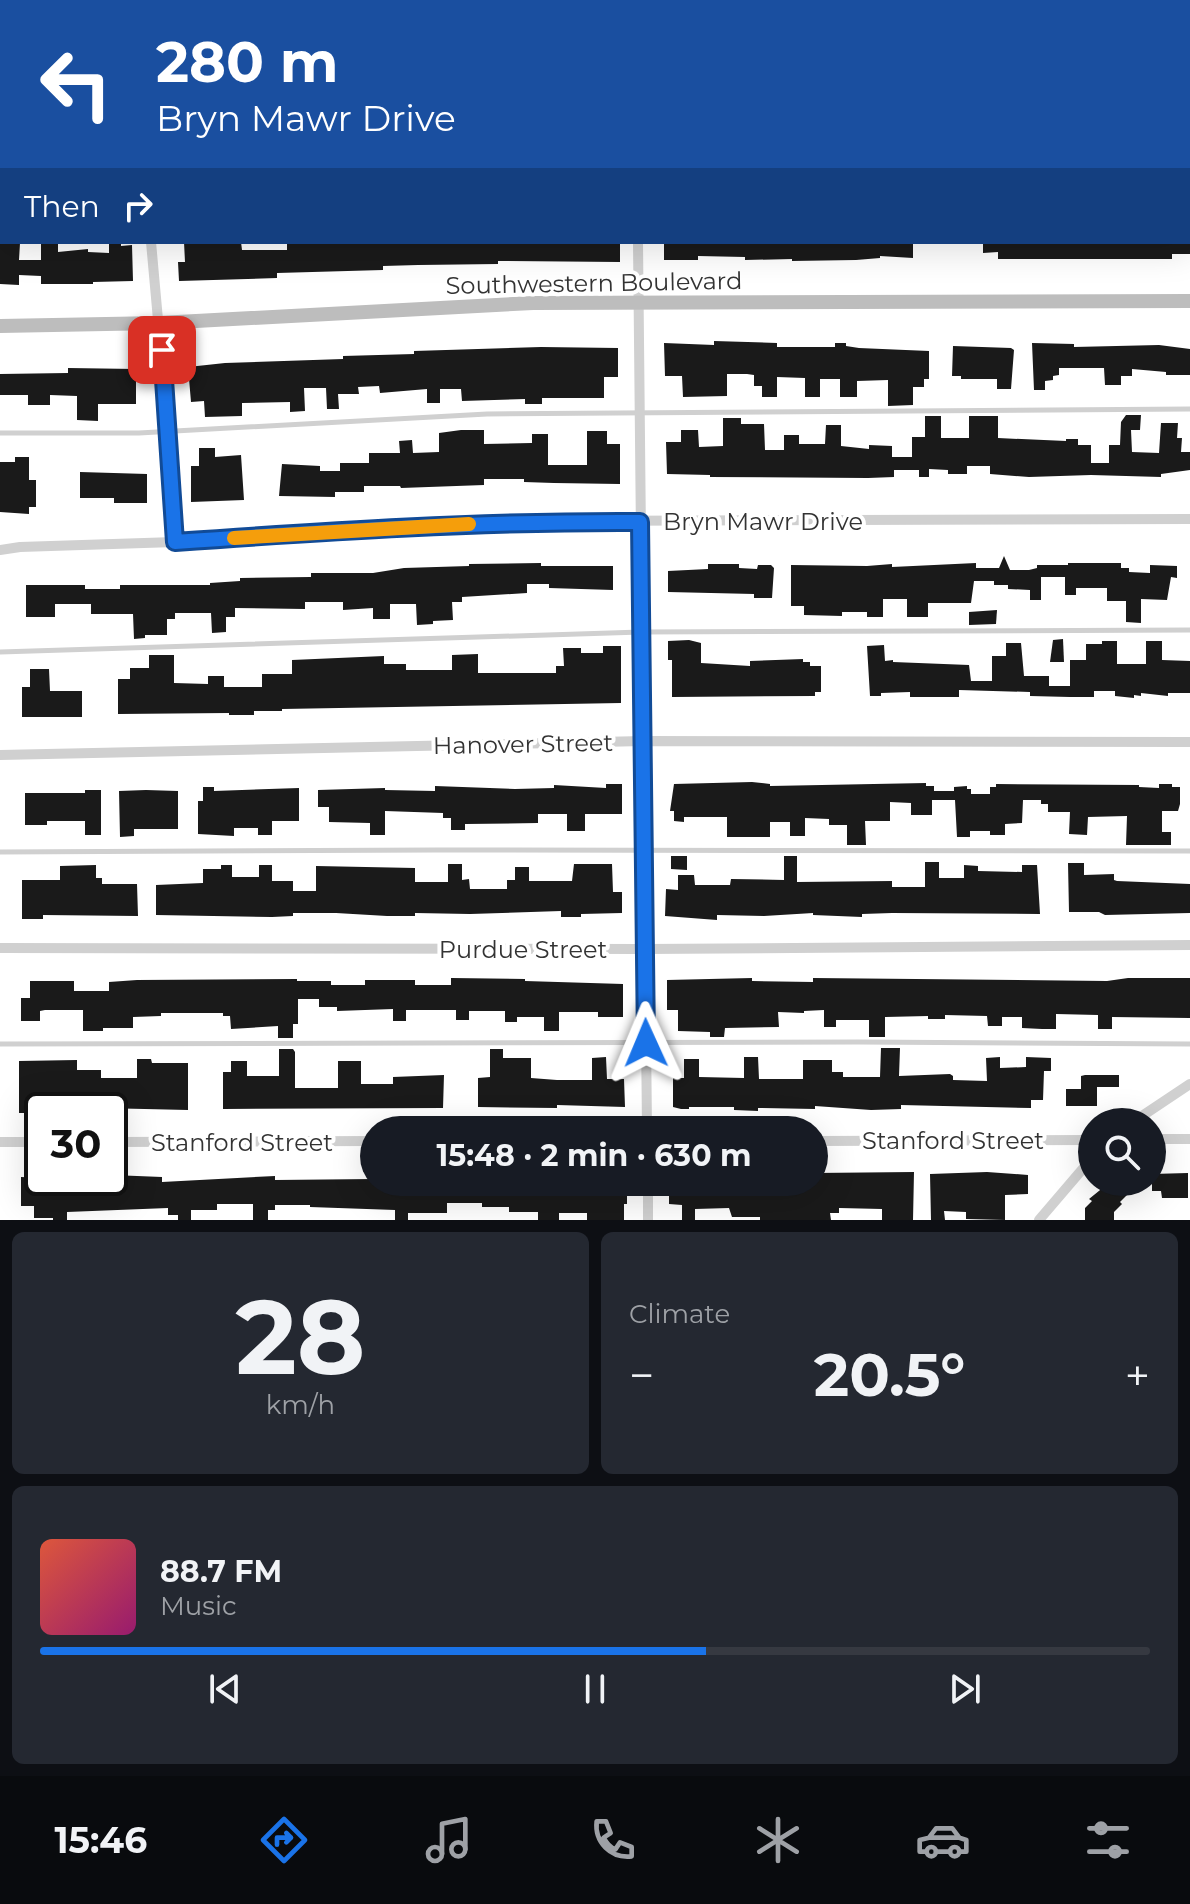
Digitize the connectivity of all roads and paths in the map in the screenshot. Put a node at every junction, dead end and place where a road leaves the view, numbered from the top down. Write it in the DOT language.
graph roads {
  1 [pos="151,244"];
  2 [pos="638,244"];
  3 [pos="1190,301"];
  4 [pos="639,303"];
  5 [pos="159,323"];
  6 [pos="0,326"];
  7 [pos="1190,409"];
  8 [pos="639,412"];
  9 [pos="168,431"];
  10 [pos="0,433"];
  11 [pos="1190,519"];
  12 [pos="640,522"];
  13 [pos="175,542"];
  14 [pos="0,550"];
  15 [pos="1190,630"];
  16 [pos="641,632"];
  17 [pos="0,652"];
  18 [pos="644,741"];
  19 [pos="1190,742"];
  20 [pos="0,755"];
  21 [pos="644,851"];
  22 [pos="1190,851"];
  23 [pos="0,852"];
  24 [pos="1190,945"];
  25 [pos="0,948"];
  26 [pos="645,949"];
  27 [pos="646,1043"];
  28 [pos="0,1044"];
  29 [pos="1190,1044"];
  30 [pos="1190,1084"];
  31 [pos="1154,1108"];
  32 [pos="647,1116"];
  33 [pos="1166,1139"];
  34 [pos="1190,1139"];
  35 [pos="1078,1140"];
  36 [pos="360,1141"];
  37 [pos="828,1141"];
  38 [pos="0,1142"];
  39 [pos="24,1142"];
  40 [pos="128,1142"];
  41 [pos="1078,1174"];
  42 [pos="648,1196"];
  43 [pos="648,1220"];
  44 [pos="1039,1220"];
  1 -- 5 [label="street"];
  2 -- 4 [label="street"];
  3 -- 4 [label="street, Southwestern Boulevard"];
  4 -- 5 [label="street, Southwestern Boulevard"];
  4 -- 8 [label="street"];
  5 -- 6 [label="street, Southwestern Boulevard"];
  5 -- 9 [label="street"];
  7 -- 8 [label="lane"];
  8 -- 9 [label="lane"];
  8 -- 12 [label="street"];
  9 -- 10 [label="lane"];
  9 -- 13 [label="street"];
  11 -- 12 [label="street, Bryn Mawr Drive"];
  12 -- 13 [label="street, Bryn Mawr Drive"];
  12 -- 16 [label="street"];
  13 -- 14 [label="street, Bryn Mawr Drive"];
  15 -- 16 [label="lane"];
  16 -- 17 [label="lane"];
  16 -- 18 [label="street"];
  18 -- 19 [label="street, Hanover Street"];
  18 -- 20 [label="street, Hanover Street"];
  18 -- 21 [label="street"];
  21 -- 22 [label="lane"];
  21 -- 23 [label="lane"];
  21 -- 26 [label="street"];
  24 -- 26 [label="street, Purdue Street"];
  25 -- 26 [label="street, Purdue Street"];
  26 -- 27 [label="street"];
  27 -- 28 [label="lane"];
  27 -- 29 [label="lane"];
  27 -- 32 [label="street"];
  30 -- 31 [label="street"];
  33 -- 34 [label="street"];
  35 -- 37 [label="street, Stanford Street"];
  36 -- 40 [label="street, Stanford Street"];
  38 -- 39 [label="street"];
  41 -- 44 [label="street"];
  42 -- 43 [label="street"];
}
